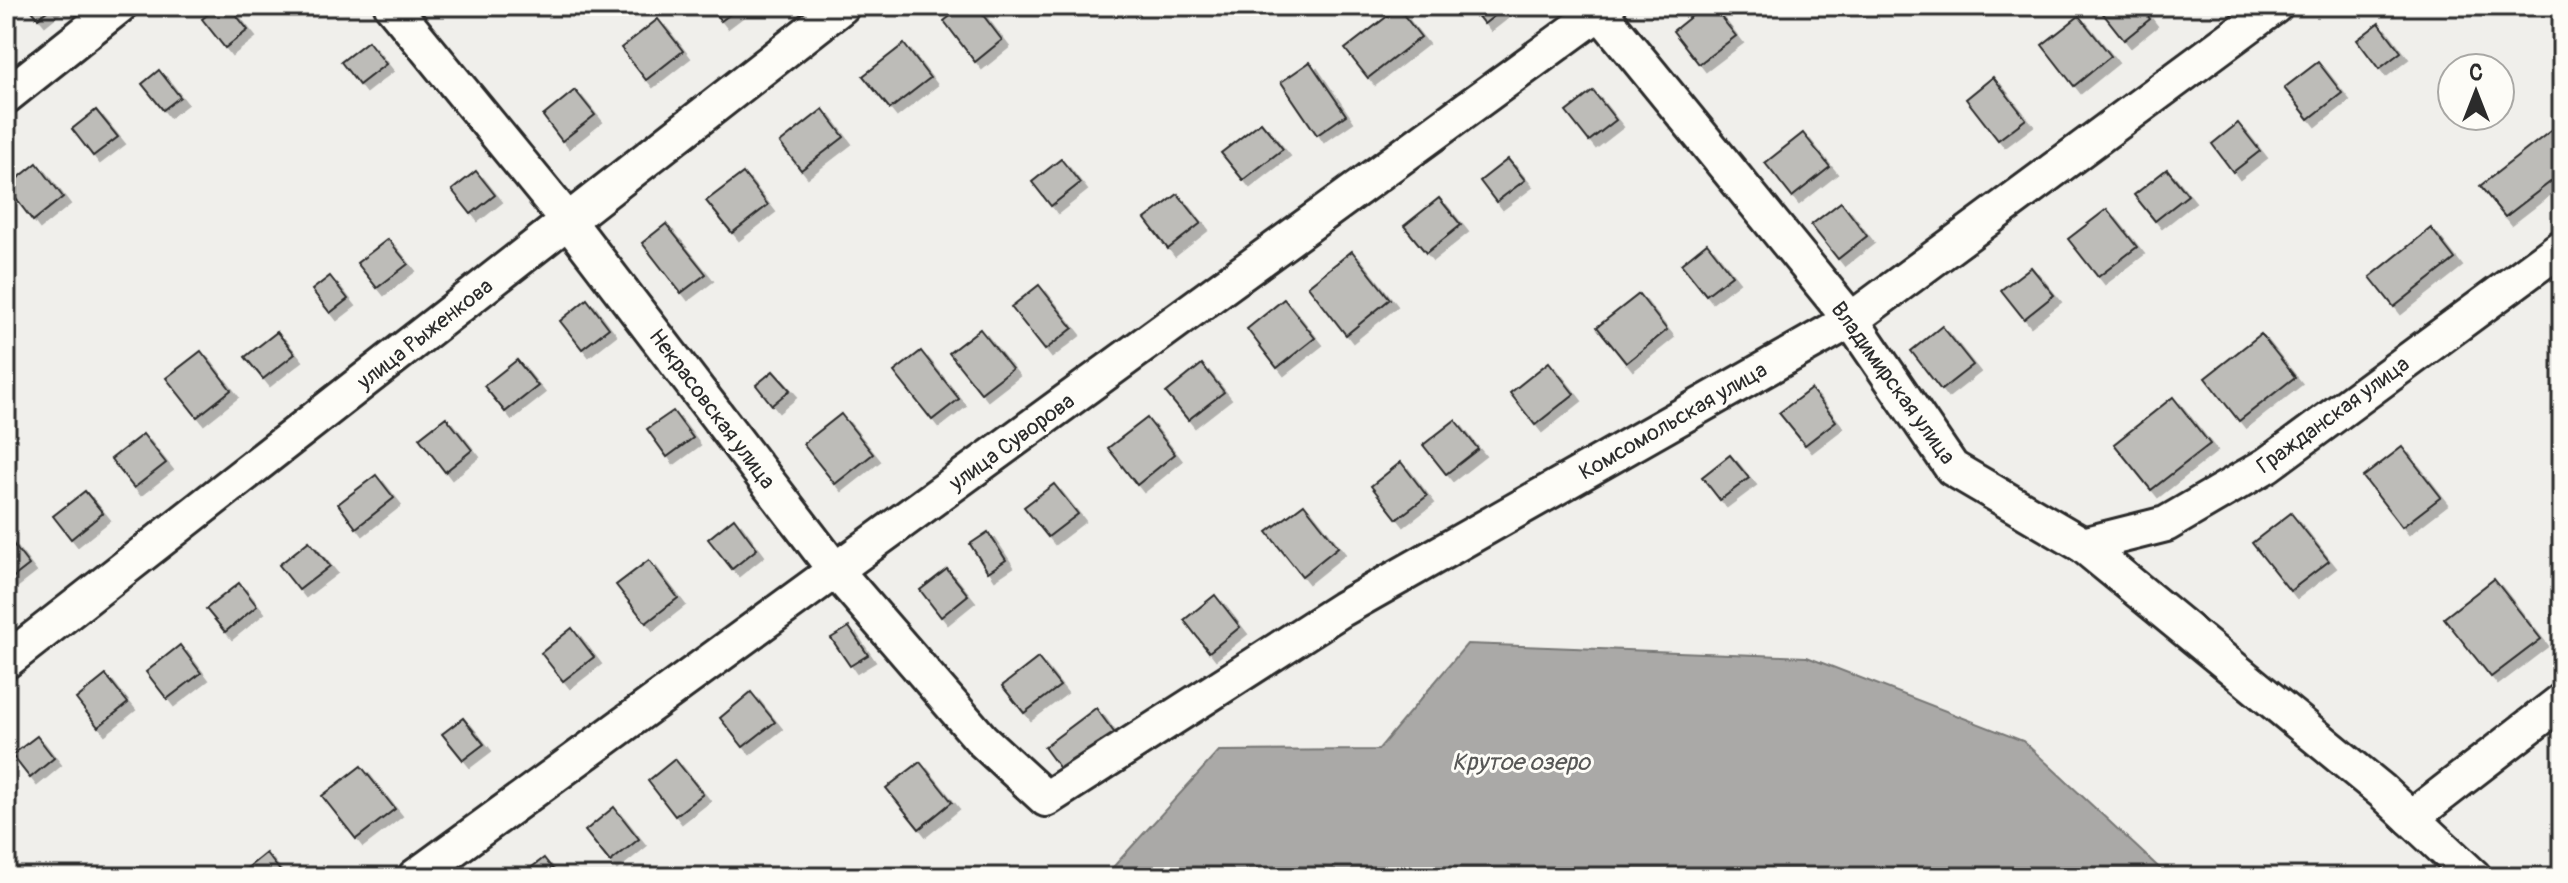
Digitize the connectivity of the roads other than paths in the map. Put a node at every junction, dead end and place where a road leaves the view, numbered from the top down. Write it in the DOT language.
graph roads {
  1 [pos="119,6"];
  2 [pos="392,6"];
  3 [pos="842,6"];
  4 [pos="2275,6"];
  5 [pos="1601,8"];
  6 [pos="6,96"];
  7 [pos="568,221"];
  8 [pos="2562,247"];
  9 [pos="1851,320"];
  10 [pos="2083,545"];
  11 [pos="835,570"];
  12 [pos="6,661"];
  13 [pos="2562,701"];
  14 [pos="1046,799"];
  15 [pos="2411,818"];
  16 [pos="415,877"];
  17 [pos="2474,877"];
  1 -- 6 [label="street"];
  2 -- 7 [label="street, Некрасовская улица"];
  3 -- 7 [label="street, улица Рыженкова"];
  4 -- 9 [label="street, Комсомольская улица"];
  5 -- 9 [label="street, Владимирская улица"];
  5 -- 11 [label="street, улица Суворова"];
  7 -- 11 [label="street, Некрасовская улица"];
  7 -- 12 [label="street, улица Рыженкова"];
  8 -- 10 [label="street, Гражданская улица"];
  9 -- 10 [label="street, Владимирская улица"];
  9 -- 14 [label="street, Комсомольская улица"];
  10 -- 15 [label="street, Владимирская улица"];
  11 -- 14 [label="street, Некрасовская улица"];
  11 -- 16 [label="street, улица Суворова"];
  13 -- 15 [label="street"];
  15 -- 17 [label="street, Владимирская улица"];
}
